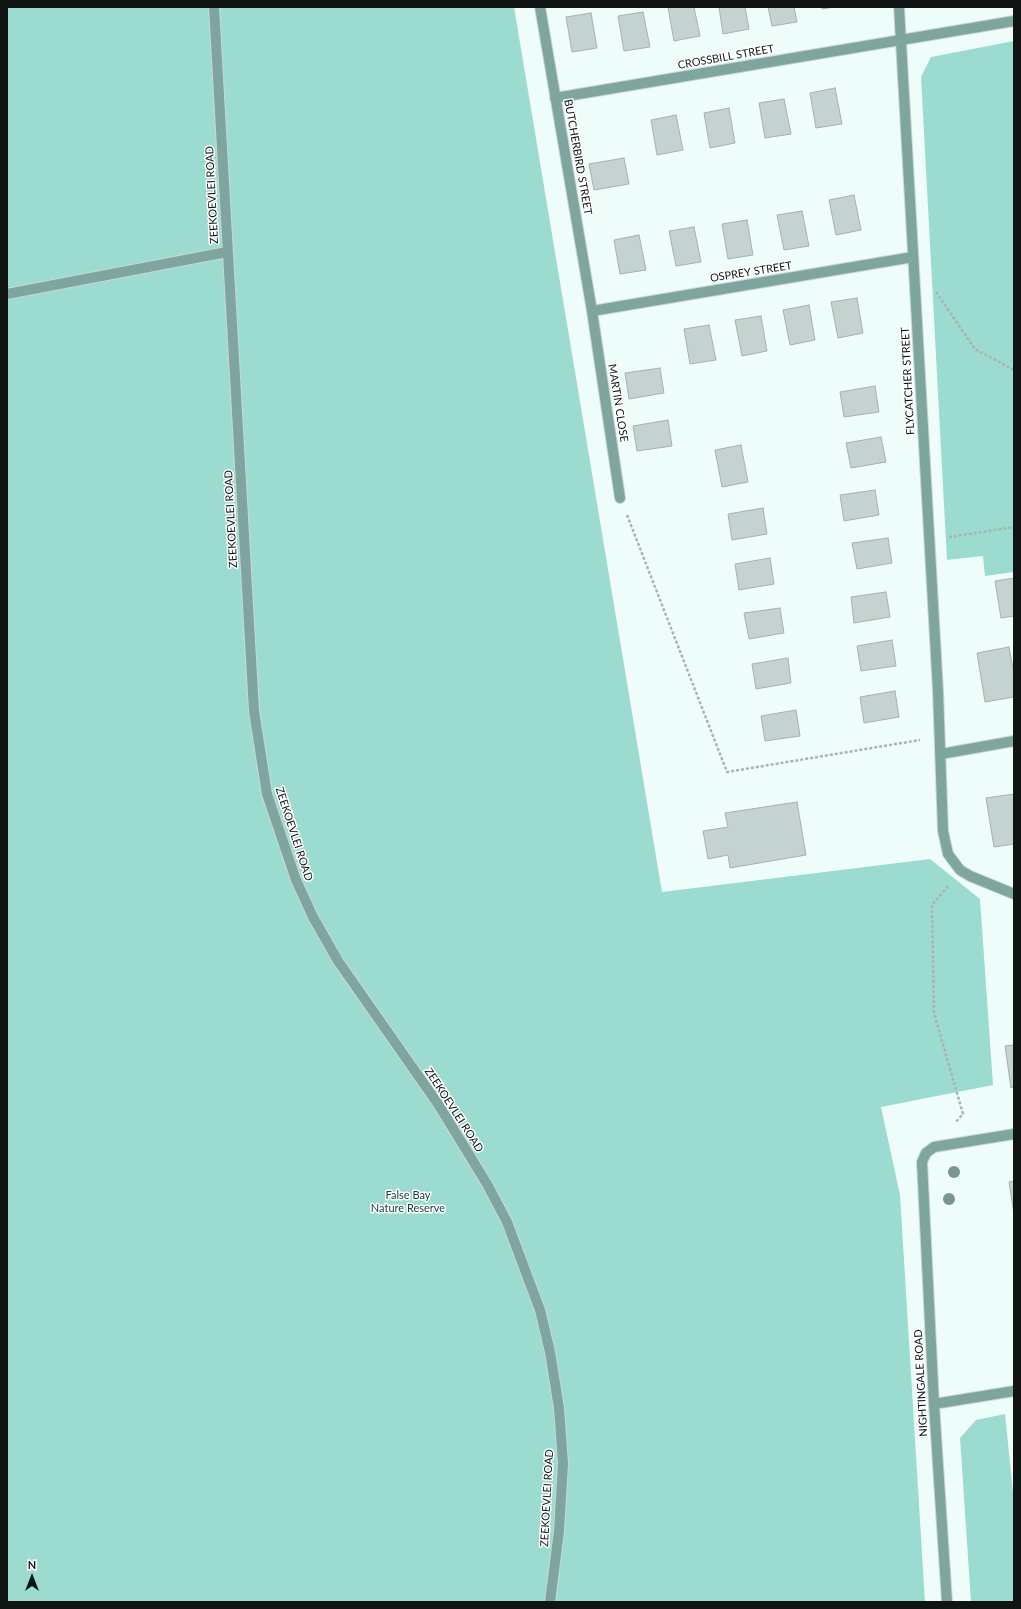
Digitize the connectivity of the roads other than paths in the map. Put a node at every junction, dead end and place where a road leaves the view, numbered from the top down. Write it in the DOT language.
graph roads {
  1 [pos="214,7"];
  2 [pos="540,7"];
  3 [pos="899,7"];
  4 [pos="1014,20"];
  5 [pos="901,40"];
  6 [pos="555,98"];
  7 [pos="226,252"];
  8 [pos="913,257"];
  9 [pos="7,294"];
  10 [pos="592,311"];
  11 [pos="620,498"];
  12 [pos="1014,742"];
  13 [pos="941,754"];
  14 [pos="1014,894"];
  15 [pos="1014,1134"];
  16 [pos="1014,1391"];
  17 [pos="934,1404"];
  18 [pos="550,1602"];
  19 [pos="947,1602"];
  1 -- 7 [label="street, ZEEKOEVLEI ROAD"];
  2 -- 6 [label="street, BUTCHERBIRD STREET"];
  3 -- 5 [label="street, FLYCATCHER STREET"];
  4 -- 5 [label="street, CROSSBILL STREET"];
  5 -- 6 [label="street, CROSSBILL STREET"];
  5 -- 8 [label="street, FLYCATCHER STREET"];
  6 -- 10 [label="street, BUTCHERBIRD STREET"];
  7 -- 9 [label="street"];
  7 -- 18 [label="street, ZEEKOEVLEI ROAD"];
  8 -- 10 [label="street, OSPREY STREET"];
  8 -- 13 [label="street, FLYCATCHER STREET"];
  10 -- 11 [label="street, MARTIN CLOSE"];
  12 -- 13 [label="street"];
  13 -- 14 [label="street, FLYCATCHER STREET"];
  15 -- 17 [label="street, NIGHTINGALE ROAD"];
  16 -- 17 [label="street"];
  17 -- 19 [label="street, NIGHTINGALE ROAD"];
}
